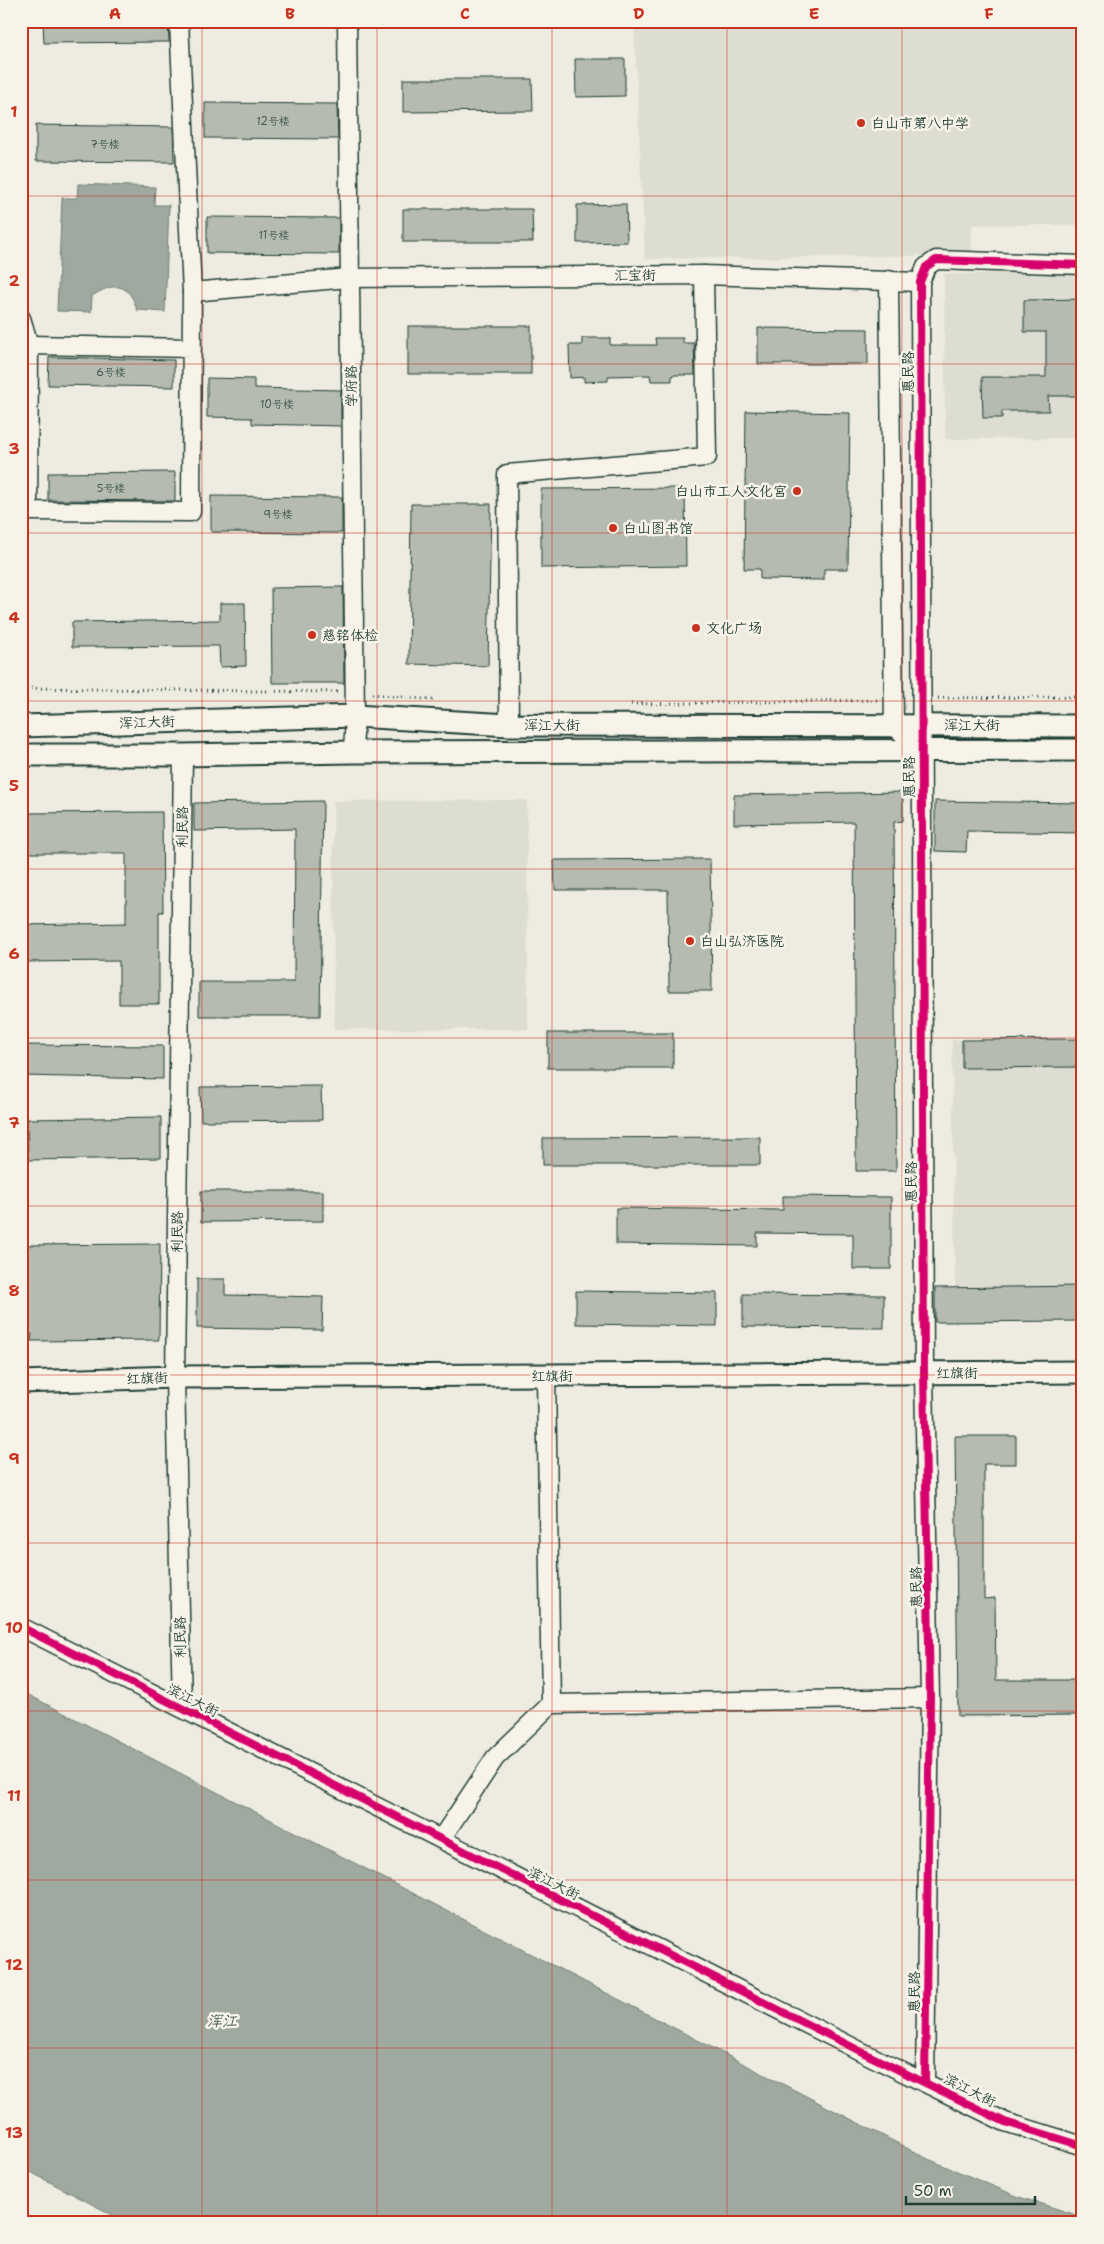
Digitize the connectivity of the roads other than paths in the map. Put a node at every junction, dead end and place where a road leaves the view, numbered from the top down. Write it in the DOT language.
graph roads {
  1 [pos="179,21"];
  2 [pos="347,21"];
  3 [pos="1083,265"];
  4 [pos="704,274"];
  5 [pos="349,278"];
  6 [pos="889,280"];
  7 [pos="920,282"];
  8 [pos="192,292"];
  9 [pos="21,318"];
  10 [pos="29,345"];
  11 [pos="192,348"];
  12 [pos="355,716"];
  13 [pos="509,725"];
  14 [pos="921,725"];
  15 [pos="21,726"];
  16 [pos="894,726"];
  17 [pos="1083,726"];
  18 [pos="921,749"];
  19 [pos="1083,750"];
  20 [pos="353,752"];
  21 [pos="21,755"];
  22 [pos="183,755"];
  23 [pos="1083,1372"];
  24 [pos="924,1374"];
  25 [pos="546,1376"];
  26 [pos="175,1377"];
  27 [pos="21,1382"];
  28 [pos="21,1626"];
  29 [pos="930,1698"];
  30 [pos="551,1704"];
  31 [pos="182,1708"];
  32 [pos="441,1839"];
  33 [pos="925,2082"];
  34 [pos="1083,2146"];
  1 -- 8 [label="street"];
  2 -- 5 [label="street, 学府路"];
  3 -- 7 [label="street"];
  4 -- 5 [label="street, 汇宝街"];
  4 -- 6 [label="street, 汇宝街"];
  4 -- 13 [label="street"];
  5 -- 8 [label="street, 汇宝街"];
  5 -- 12 [label="street, 学府路"];
  6 -- 7 [label="street, 汇宝街"];
  6 -- 16 [label="street, 惠民路"];
  7 -- 14 [label="street, 惠民路"];
  8 -- 11 [label="street"];
  9 -- 10 [label="street"];
  10 -- 11 [label="street"];
  10 -- 11 [label="street"];
  12 -- 13 [label="main road, 浑江大街"];
  12 -- 15 [label="main road, 浑江大街"];
  12 -- 20 [label="street, 学府路"];
  13 -- 16 [label="main road, 浑江大街"];
  14 -- 16 [label="main road, 浑江大街"];
  14 -- 17 [label="main road, 浑江大街"];
  14 -- 18 [label="street, 惠民路"];
  16 -- 18 [label="street, 惠民路"];
  18 -- 19 [label="main road, 浑江大街"];
  18 -- 20 [label="main road, 浑江大街"];
  18 -- 24 [label="street, 惠民路"];
  20 -- 22 [label="main road, 浑江大街"];
  21 -- 22 [label="main road, 浑江大街"];
  22 -- 26 [label="street, 利民路"];
  23 -- 24 [label="main road, 红旗街"];
  24 -- 25 [label="main road, 红旗街"];
  24 -- 29 [label="street, 惠民路"];
  25 -- 26 [label="main road, 红旗街"];
  25 -- 30 [label="street"];
  26 -- 27 [label="main road, 红旗街"];
  26 -- 31 [label="street, 利民路"];
  28 -- 31 [label="street, 滨江大街"];
  29 -- 30 [label="street"];
  29 -- 33 [label="street, 惠民路"];
  30 -- 32 [label="street"];
  31 -- 32 [label="street, 滨江大街"];
  32 -- 33 [label="street, 滨江大街"];
  33 -- 34 [label="street, 滨江大街"];
}
